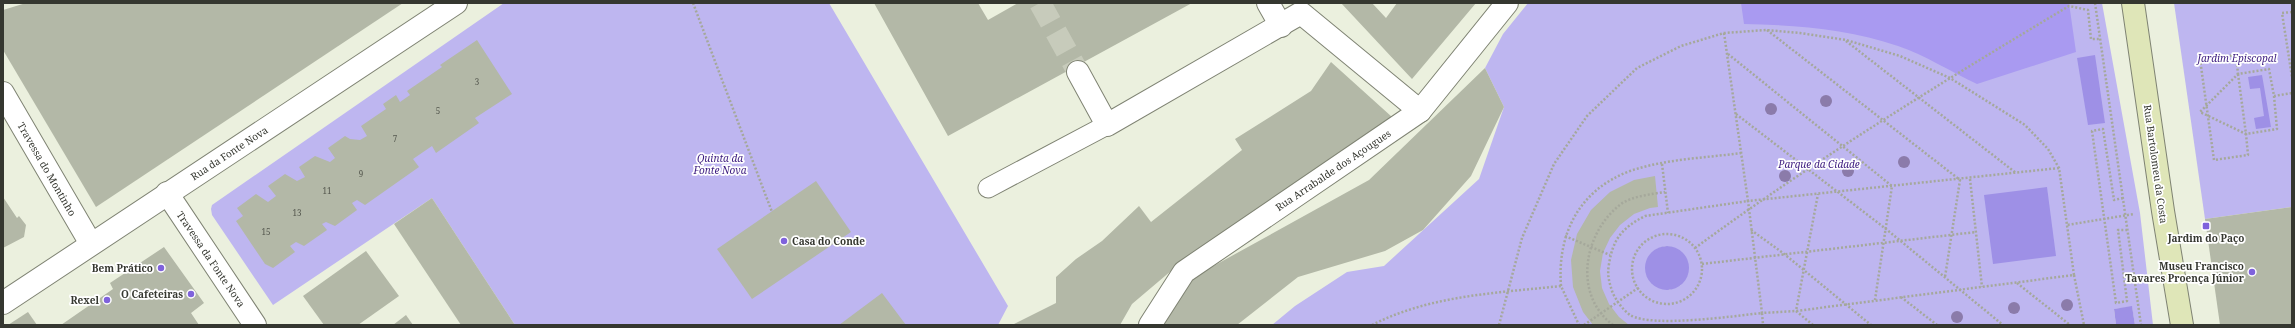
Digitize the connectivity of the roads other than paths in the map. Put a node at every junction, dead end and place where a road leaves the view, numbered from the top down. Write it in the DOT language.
graph roads {
  1 [pos="456,3"];
  2 [pos="1268,3"];
  3 [pos="1507,3"];
  4 [pos="2133,3"];
  5 [pos="1281,26"];
  6 [pos="1078,72"];
  7 [pos="3,93"];
  8 [pos="1420,111"];
  9 [pos="1107,124"];
  10 [pos="988,188"];
  11 [pos="168,193"];
  12 [pos="91,244"];
  13 [pos="3,302"];
  14 [pos="255,325"];
  15 [pos="1150,325"];
  16 [pos="2182,325"];
  1 -- 11 [label="street, Rua da Fonte Nova"];
  2 -- 5 [label="street"];
  3 -- 8 [label="street, Rua Arrabalde dos Açougues"];
  4 -- 16 [label="main road, Rua Bartolomeu da Costa"];
  5 -- 8 [label="street"];
  5 -- 9 [label="street"];
  6 -- 9 [label="street"];
  7 -- 12 [label="street, Travessa do Montinho"];
  8 -- 15 [label="street, Rua Arrabalde dos Açougues"];
  9 -- 10 [label="lane"];
  11 -- 12 [label="street, Rua da Fonte Nova"];
  11 -- 14 [label="street, Travessa da Fonte Nova"];
  12 -- 13 [label="street, Rua da Fonte Nova"];
}
